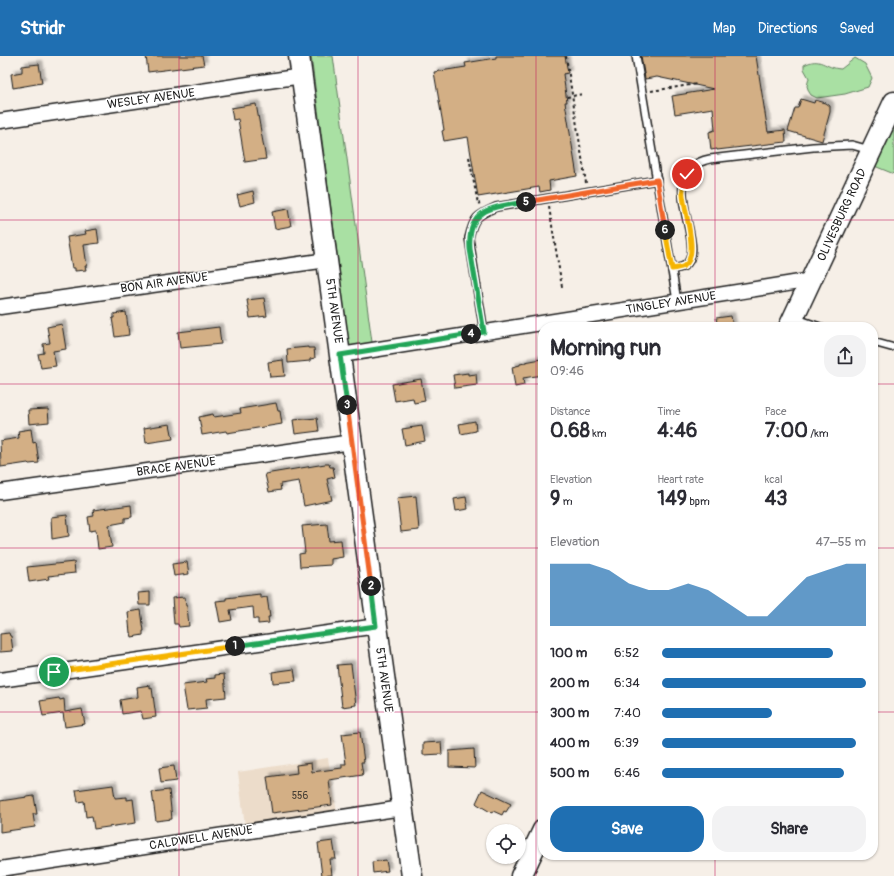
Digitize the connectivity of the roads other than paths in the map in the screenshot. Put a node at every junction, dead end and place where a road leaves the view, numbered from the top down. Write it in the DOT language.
graph roads {
  1 [pos="299,56"];
  2 [pos="636,56"];
  3 [pos="302,76"];
  4 [pos="894,102"];
  5 [pos="0,121"];
  6 [pos="872,150"];
  7 [pos="657,180"];
  8 [pos="327,260"];
  9 [pos="672,269"];
  10 [pos="812,280"];
  11 [pos="677,302"];
  12 [pos="0,307"];
  13 [pos="548,322"];
  14 [pos="791,322"];
  15 [pos="538,324"];
  16 [pos="484,332"];
  17 [pos="878,343"];
  18 [pos="891,347"];
  19 [pos="340,355"];
  20 [pos="352,442"];
  21 [pos="0,492"];
  22 [pos="376,626"];
  23 [pos="0,680"];
  24 [pos="402,808"];
  25 [pos="538,840"];
  26 [pos="0,868"];
  27 [pos="412,876"];
  28 [pos="521,876"];
  1 -- 3 [label="street, 5TH AVENUE"];
  2 -- 7 [label="lane"];
  3 -- 5 [label="street, WESLEY AVENUE"];
  3 -- 8 [label="street, 5TH AVENUE"];
  4 -- 6 [label="street, OLIVESBURG ROAD"];
  6 -- 9 [label="lane"];
  6 -- 10 [label="street, OLIVESBURG ROAD"];
  7 -- 9 [label="lane"];
  7 -- 16 [label="lane"];
  8 -- 12 [label="street, BON AIR AVENUE"];
  8 -- 19 [label="street, 5TH AVENUE"];
  9 -- 11 [label="lane"];
  10 -- 11 [label="street, TINGLEY AVENUE"];
  10 -- 14 [label="street, OLIVESBURG ROAD"];
  11 -- 13 [label="street, TINGLEY AVENUE"];
  15 -- 16 [label="street, TINGLEY AVENUE"];
  16 -- 19 [label="street, TINGLEY AVENUE"];
  17 -- 18 [label="lane"];
  19 -- 20 [label="street, 5TH AVENUE"];
  20 -- 21 [label="street, BRACE AVENUE"];
  20 -- 22 [label="street, 5TH AVENUE"];
  22 -- 23 [label="street"];
  22 -- 24 [label="street, 5TH AVENUE"];
  24 -- 26 [label="street, CALDWELL AVENUE"];
  24 -- 27 [label="street, 5TH AVENUE"];
  25 -- 28 [label="street"];
}
